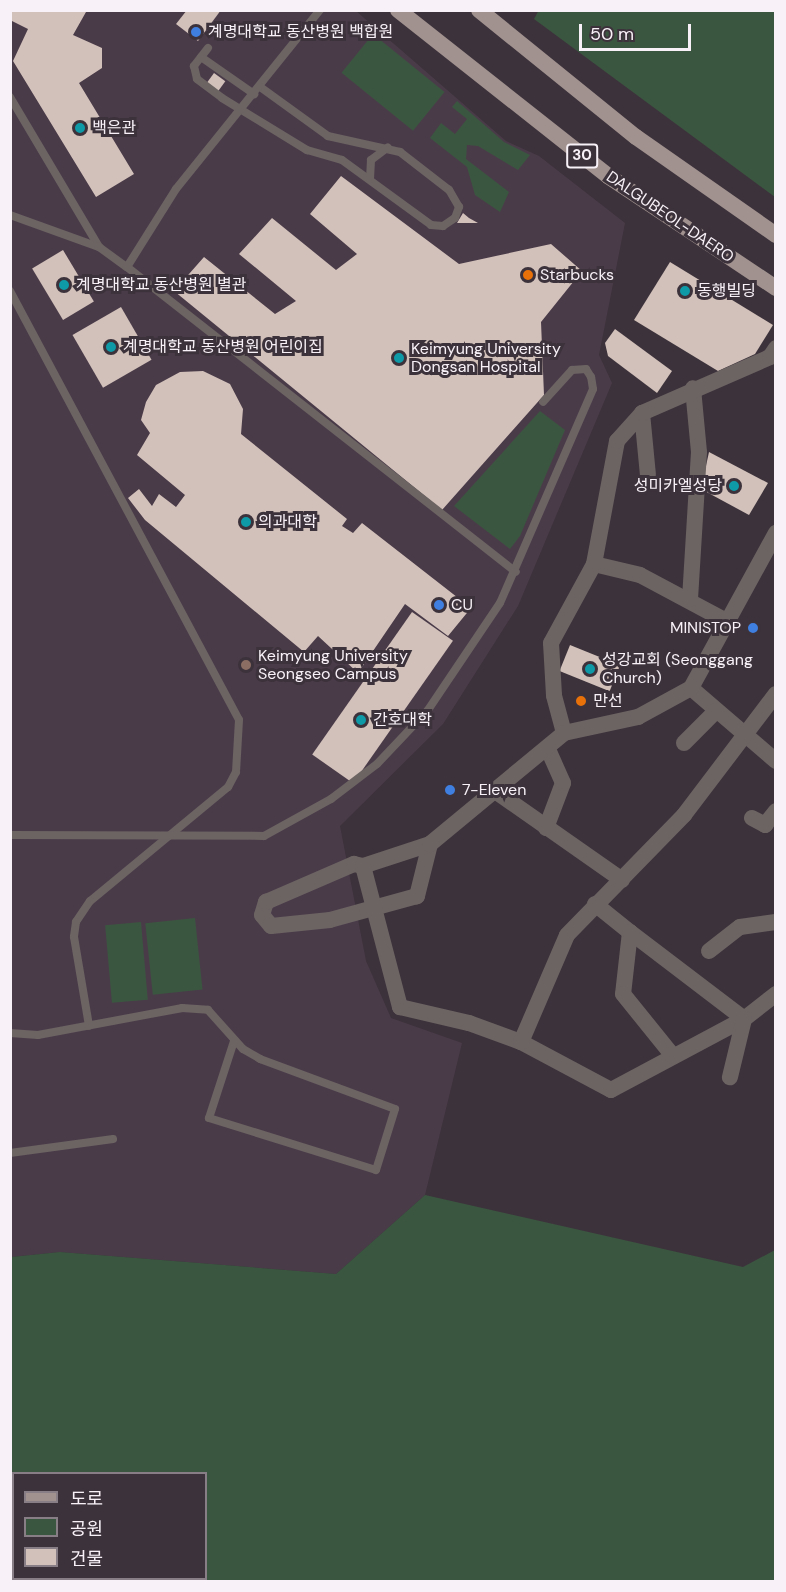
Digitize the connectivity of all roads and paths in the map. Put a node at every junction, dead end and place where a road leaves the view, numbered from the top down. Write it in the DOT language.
graph roads {
  1 [pos="320,10"];
  2 [pos="398,10"];
  3 [pos="479,10"];
  4 [pos="208,48"];
  5 [pos="201,57"];
  6 [pos="257,90"];
  7 [pos="10,97"];
  8 [pos="243,108"];
  9 [pos="388,147"];
  10 [pos="370,179"];
  11 [pos="10,215"];
  12 [pos="776,235"];
  13 [pos="99,247"];
  14 [pos="127,267"];
  15 [pos="776,288"];
  16 [pos="10,291"];
  17 [pos="776,348"];
  18 [pos="693,388"];
  19 [pos="543,402"];
  20 [pos="642,413"];
  21 [pos="648,474"];
  22 [pos="774,540"];
  23 [pos="594,564"];
  24 [pos="516,572"];
  25 [pos="690,599"];
  26 [pos="726,621"];
  27 [pos="691,688"];
  28 [pos="776,694"];
  29 [pos="717,711"];
  30 [pos="744,732"];
  31 [pos="564,733"];
  32 [pos="684,743"];
  33 [pos="548,750"];
  34 [pos="776,761"];
  35 [pos="495,791"];
  36 [pos="776,811"];
  37 [pos="752,818"];
  38 [pos="546,828"];
  39 [pos="171,834"];
  40 [pos="10,835"];
  41 [pos="430,844"];
  42 [pos="363,866"];
  43 [pos="622,880"];
  44 [pos="595,904"];
  45 [pos="374,911"];
  46 [pos="776,922"];
  47 [pos="630,932"];
  48 [pos="709,951"];
  49 [pos="776,994"];
  50 [pos="744,1019"];
  51 [pos="89,1026"];
  52 [pos="10,1033"];
  53 [pos="234,1041"];
  54 [pos="521,1042"];
  55 [pos="673,1056"];
  56 [pos="730,1077"];
  57 [pos="113,1139"];
  58 [pos="10,1153"];
  1 -- 6 [label="lane"];
  2 -- 15 [label="main road, DALGUBEOL-DAERO / 30"];
  3 -- 12 [label="main road"];
  4 -- 5 [label="lane"];
  5 -- 6 [label="lane"];
  5 -- 8 [label="lane"];
  6 -- 8 [label="lane"];
  6 -- 9 [label="lane"];
  7 -- 13 [label="lane"];
  8 -- 10 [label="lane"];
  8 -- 14 [label="lane"];
  9 -- 10 [label="lane"];
  9 -- 10 [label="lane"];
  11 -- 13 [label="lane"];
  13 -- 14 [label="lane"];
  14 -- 24 [label="lane"];
  16 -- 39 [label="lane"];
  17 -- 18 [label="street"];
  18 -- 20 [label="street"];
  18 -- 25 [label="street"];
  19 -- 24 [label="lane"];
  20 -- 21 [label="street"];
  20 -- 23 [label="street"];
  22 -- 26 [label="street"];
  23 -- 25 [label="street"];
  23 -- 31 [label="street"];
  24 -- 39 [label="lane"];
  25 -- 26 [label="street"];
  26 -- 27 [label="street"];
  27 -- 29 [label="street"];
  27 -- 31 [label="street"];
  28 -- 30 [label="street"];
  29 -- 30 [label="street"];
  29 -- 32 [label="street"];
  30 -- 34 [label="street"];
  30 -- 43 [label="street"];
  31 -- 33 [label="street"];
  33 -- 35 [label="street"];
  33 -- 38 [label="street"];
  35 -- 38 [label="street"];
  35 -- 41 [label="street"];
  36 -- 37 [label="street"];
  38 -- 43 [label="street"];
  39 -- 40 [label="lane"];
  39 -- 51 [label="lane"];
  41 -- 42 [label="street"];
  41 -- 45 [label="street"];
  42 -- 45 [label="street"];
  42 -- 45 [label="street"];
  43 -- 44 [label="street"];
  44 -- 47 [label="street"];
  44 -- 54 [label="street"];
  45 -- 54 [label="street"];
  46 -- 48 [label="street"];
  47 -- 50 [label="street"];
  47 -- 55 [label="street"];
  49 -- 50 [label="street"];
  50 -- 55 [label="street"];
  50 -- 56 [label="street"];
  51 -- 52 [label="lane"];
  51 -- 53 [label="lane"];
  53 -- 53 [label="lane"];
  54 -- 55 [label="street"];
  57 -- 58 [label="lane"];
}
